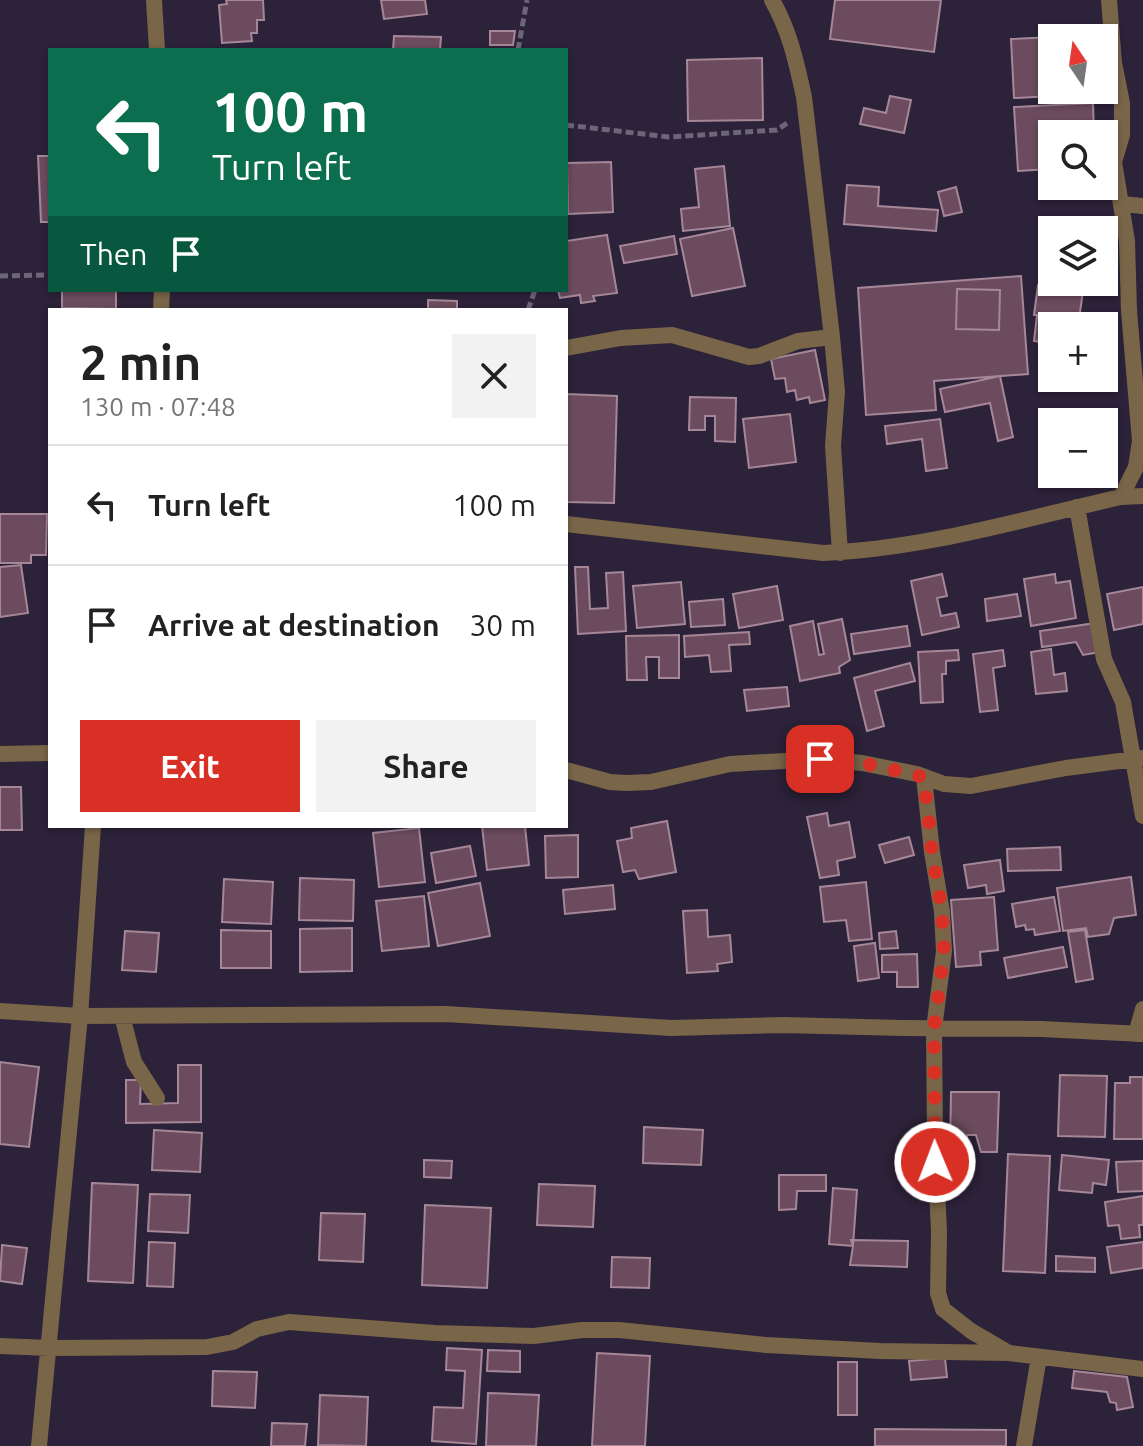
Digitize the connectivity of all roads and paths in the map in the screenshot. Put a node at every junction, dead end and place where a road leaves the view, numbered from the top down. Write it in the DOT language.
graph roads {
  1 [pos="154,0"];
  2 [pos="527,0"];
  3 [pos="772,0"];
  4 [pos="1109,0"];
  5 [pos="157,48"];
  6 [pos="518,48"];
  7 [pos="806,111"];
  8 [pos="568,125"];
  9 [pos="1122,204"];
  10 [pos="1143,206"];
  11 [pos="48,275"];
  12 [pos="0,276"];
  13 [pos="832,337"];
  14 [pos="568,348"];
  15 [pos="1143,496"];
  16 [pos="1121,497"];
  17 [pos="1077,507"];
  18 [pos="568,524"];
  19 [pos="840,553"];
  20 [pos="48,753"];
  21 [pos="0,754"];
  22 [pos="1138,758"];
  23 [pos="568,770"];
  24 [pos="924,777"];
  25 [pos="1143,816"];
  26 [pos="93,828"];
  27 [pos="1143,1009"];
  28 [pos="0,1011"];
  29 [pos="80,1016"];
  30 [pos="122,1016"];
  31 [pos="934,1029"];
  32 [pos="1139,1034"];
  33 [pos="157,1098"];
  34 [pos="0,1346"];
  35 [pos="49,1348"];
  36 [pos="1009,1353"];
  37 [pos="1039,1357"];
  38 [pos="1143,1369"];
  39 [pos="39,1446"];
  40 [pos="1024,1446"];
  1 -- 5 [label="street"];
  2 -- 6 [label="path"];
  3 -- 7 [label="street"];
  4 -- 9 [label="street"];
  7 -- 8 [label="path"];
  7 -- 13 [label="street"];
  9 -- 10 [label="street"];
  9 -- 16 [label="street"];
  11 -- 12 [label="path"];
  13 -- 14 [label="street"];
  13 -- 19 [label="street"];
  15 -- 16 [label="street"];
  16 -- 17 [label="street"];
  17 -- 19 [label="street"];
  17 -- 22 [label="street"];
  18 -- 19 [label="street"];
  20 -- 21 [label="street"];
  22 -- 24 [label="street"];
  22 -- 25 [label="street"];
  23 -- 24 [label="street"];
  24 -- 31 [label="street"];
  26 -- 29 [label="street"];
  27 -- 32 [label="street"];
  28 -- 29 [label="street"];
  29 -- 30 [label="street"];
  29 -- 35 [label="street"];
  30 -- 31 [label="street"];
  30 -- 33 [label="street"];
  31 -- 32 [label="street"];
  31 -- 36 [label="street"];
  34 -- 35 [label="street"];
  35 -- 36 [label="street"];
  35 -- 39 [label="street"];
  36 -- 37 [label="street"];
  37 -- 38 [label="street"];
  37 -- 40 [label="street"];
}
